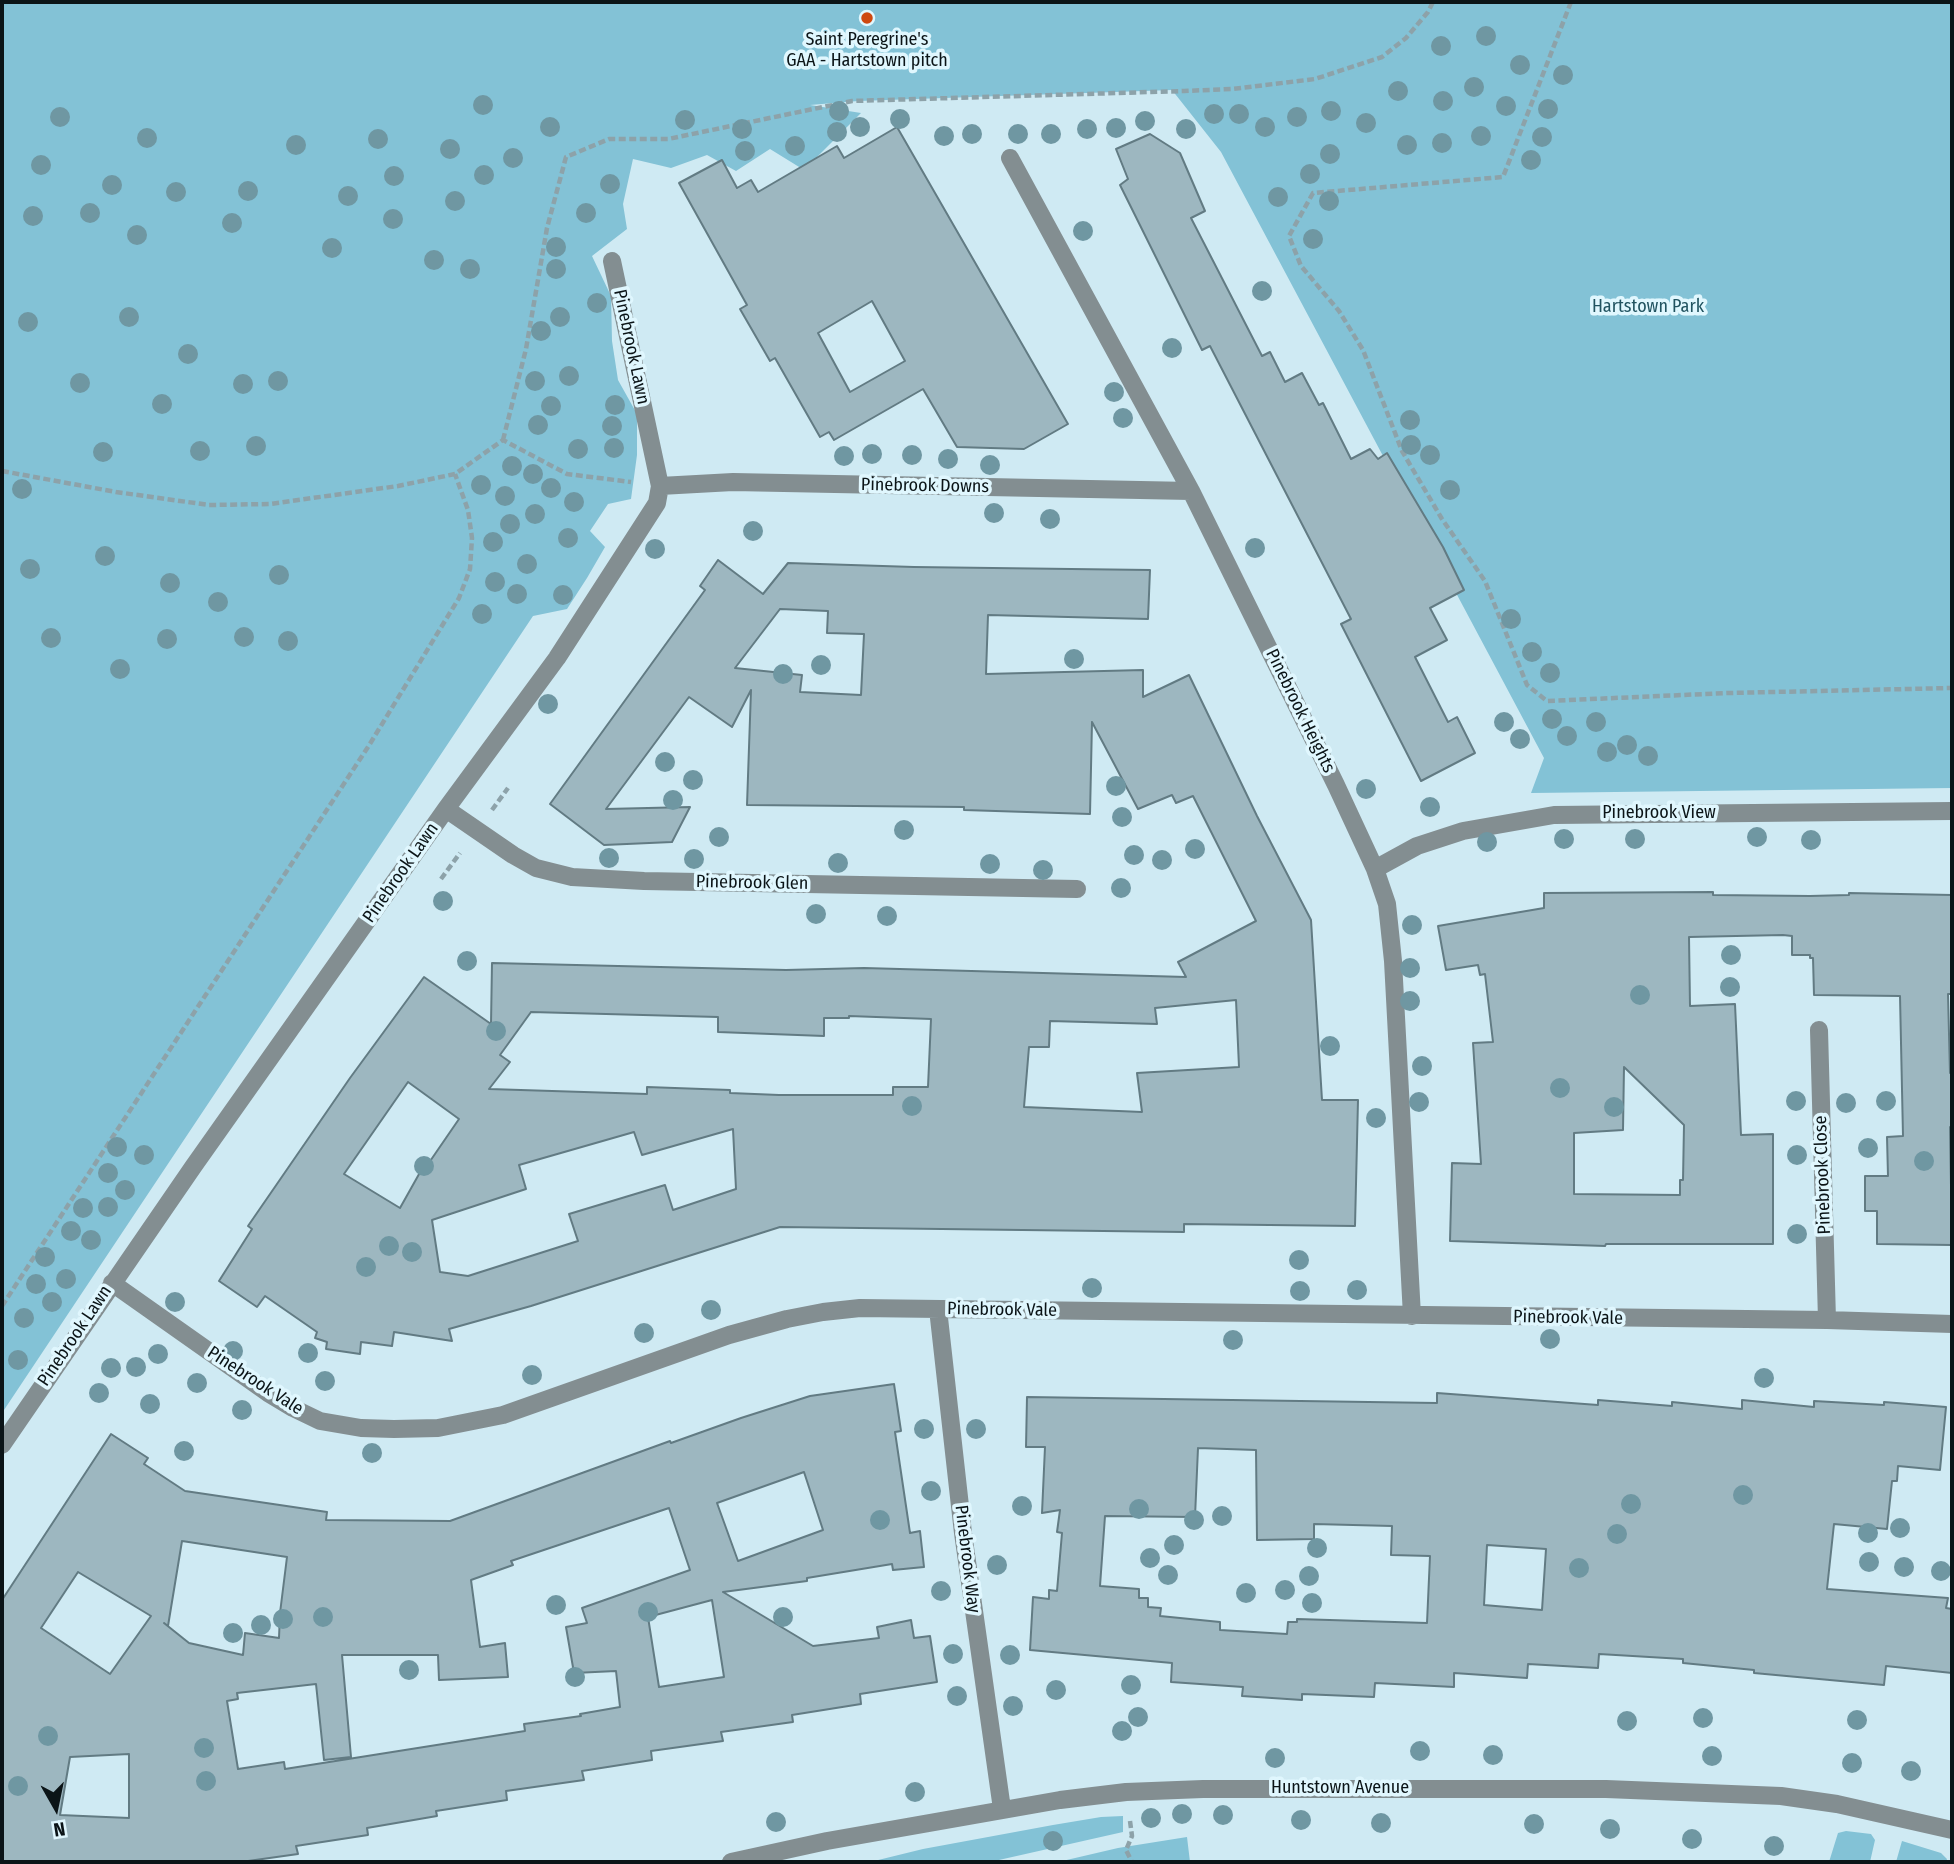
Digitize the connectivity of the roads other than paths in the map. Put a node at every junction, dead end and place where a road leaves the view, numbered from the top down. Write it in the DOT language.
graph roads {
  1 [pos="1010,158"];
  2 [pos="612,261"];
  3 [pos="660,486"];
  4 [pos="1191,491"];
  5 [pos="446,809"];
  6 [pos="1952,811"];
  7 [pos="1375,869"];
  8 [pos="1077,889"];
  9 [pos="1819,1030"];
  10 [pos="111,1283"];
  11 [pos="938,1309"];
  12 [pos="1412,1317"];
  13 [pos="1827,1320"];
  14 [pos="1952,1324"];
  15 [pos="2,1444"];
  16 [pos="1002,1809"];
  17 [pos="1952,1830"];
  18 [pos="731,1862"];
  1 -- 4 [label="street, Pinebrook Heights"];
  2 -- 3 [label="street, Pinebrook Lawn"];
  3 -- 4 [label="street, Pinebrook Downs"];
  3 -- 5 [label="street, Pinebrook Lawn"];
  4 -- 7 [label="street, Pinebrook Heights"];
  5 -- 8 [label="street, Pinebrook Glen"];
  5 -- 10 [label="street, Pinebrook Lawn"];
  6 -- 7 [label="street, Pinebrook View"];
  7 -- 12 [label="street, Pinebrook Heights"];
  9 -- 13 [label="street, Pinebrook Close"];
  10 -- 11 [label="street, Pinebrook Vale"];
  10 -- 15 [label="street, Pinebrook Lawn"];
  11 -- 12 [label="street, Pinebrook Vale"];
  11 -- 16 [label="street, Pinebrook Way"];
  12 -- 13 [label="street, Pinebrook Vale"];
  13 -- 14 [label="street, Pinebrook Vale"];
  16 -- 17 [label="street, Huntstown Avenue"];
  16 -- 18 [label="street, Huntstown Avenue"];
}
